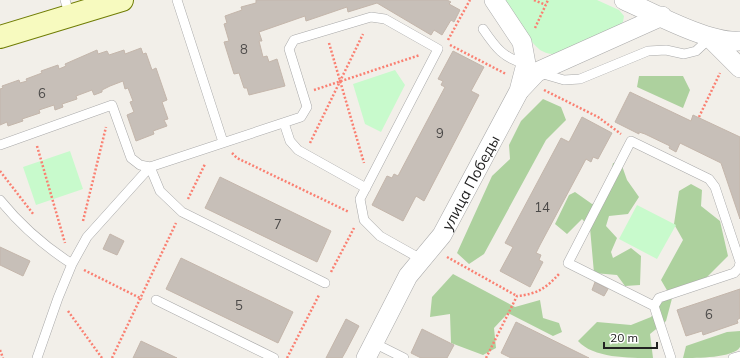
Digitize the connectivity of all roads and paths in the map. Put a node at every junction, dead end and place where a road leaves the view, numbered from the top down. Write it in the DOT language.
graph roads {
  1 [pos="122,0"];
  2 [pos="178,0"];
  3 [pos="470,0"];
  4 [pos="494,0"];
  5 [pos="534,0"];
  6 [pos="548,0"];
  7 [pos="625,0"];
  8 [pos="546,5"];
  9 [pos="68,8"];
  10 [pos="662,16"];
  11 [pos="371,17"];
  12 [pos="483,29"];
  13 [pos="325,31"];
  14 [pos="533,31"];
  15 [pos="629,31"];
  16 [pos="0,37"];
  17 [pos="710,38"];
  18 [pos="740,41"];
  19 [pos="438,49"];
  20 [pos="740,68"];
  21 [pos="720,73"];
  22 [pos="535,75"];
  23 [pos="340,81"];
  24 [pos="514,84"];
  25 [pos="303,94"];
  26 [pos="112,105"];
  27 [pos="699,117"];
  28 [pos="284,122"];
  29 [pos="613,128"];
  30 [pos="33,134"];
  31 [pos="223,142"];
  32 [pos="0,145"];
  33 [pos="305,154"];
  34 [pos="150,167"];
  35 [pos="368,184"];
  36 [pos="0,200"];
  37 [pos="182,212"];
  38 [pos="364,220"];
  39 [pos="81,226"];
  40 [pos="447,257"];
  41 [pos="421,259"];
  42 [pos="568,263"];
  43 [pos="72,264"];
  44 [pos="325,283"];
  45 [pos="517,296"];
  46 [pos="58,298"];
  47 [pos="140,298"];
  48 [pos="156,300"];
  49 [pos="654,306"];
  50 [pos="0,350"];
  51 [pos="370,350"];
  52 [pos="740,356"];
  53 [pos="3,358"];
  54 [pos="37,358"];
  55 [pos="102,358"];
  56 [pos="112,358"];
  57 [pos="274,358"];
  58 [pos="404,358"];
  59 [pos="486,358"];
  60 [pos="671,358"];
  61 [pos="733,358"];
  1 -- 9 [label="street"];
  2 -- 31 [label="lane"];
  3 -- 24 [label="path"];
  4 -- 22 [label="street"];
  5 -- 8 [label="path"];
  6 -- 8 [label="path"];
  7 -- 10 [label="street"];
  7 -- 15 [label="street"];
  8 -- 14 [label="path"];
  9 -- 16 [label="street"];
  10 -- 15 [label="street"];
  10 -- 17 [label="street"];
  11 -- 13 [label="lane"];
  11 -- 19 [label="lane"];
  11 -- 23 [label="path"];
  12 -- 22 [label="lane"];
  13 -- 23 [label="path"];
  13 -- 25 [label="lane"];
  15 -- 22 [label="street"];
  17 -- 18 [label="street"];
  17 -- 20 [label="street"];
  17 -- 22 [label="lane"];
  19 -- 23 [label="path"];
  19 -- 35 [label="lane"];
  21 -- 27 [label="path"];
  22 -- 24 [label="street, улица Победы"];
  22 -- 29 [label="path"];
  23 -- 25 [label="path"];
  23 -- 33 [label="path"];
  23 -- 35 [label="path"];
  24 -- 41 [label="street, улица Победы"];
  25 -- 28 [label="lane"];
  26 -- 30 [label="lane"];
  26 -- 34 [label="lane"];
  26 -- 39 [label="path"];
  28 -- 31 [label="lane"];
  28 -- 33 [label="lane"];
  30 -- 32 [label="lane"];
  30 -- 43 [label="path"];
  31 -- 34 [label="lane"];
  31 -- 37 [label="path"];
  31 -- 38 [label="path"];
  33 -- 35 [label="lane"];
  34 -- 37 [label="lane"];
  34 -- 43 [label="lane"];
  35 -- 38 [label="lane"];
  36 -- 43 [label="lane"];
  37 -- 44 [label="lane"];
  37 -- 47 [label="path"];
  38 -- 41 [label="lane"];
  40 -- 45 [label="path"];
  41 -- 51 [label="street, улица Победы"];
  42 -- 45 [label="path"];
  42 -- 49 [label="lane"];
  42 -- 49 [label="lane"];
  43 -- 46 [label="lane"];
  43 -- 47 [label="path"];
  45 -- 59 [label="path"];
  46 -- 54 [label="lane"];
  46 -- 55 [label="path"];
  47 -- 48 [label="path"];
  47 -- 56 [label="path"];
  48 -- 57 [label="lane"];
  49 -- 60 [label="lane"];
  50 -- 53 [label="path"];
  51 -- 58 [label="lane"];
  52 -- 61 [label="lane"];
}
